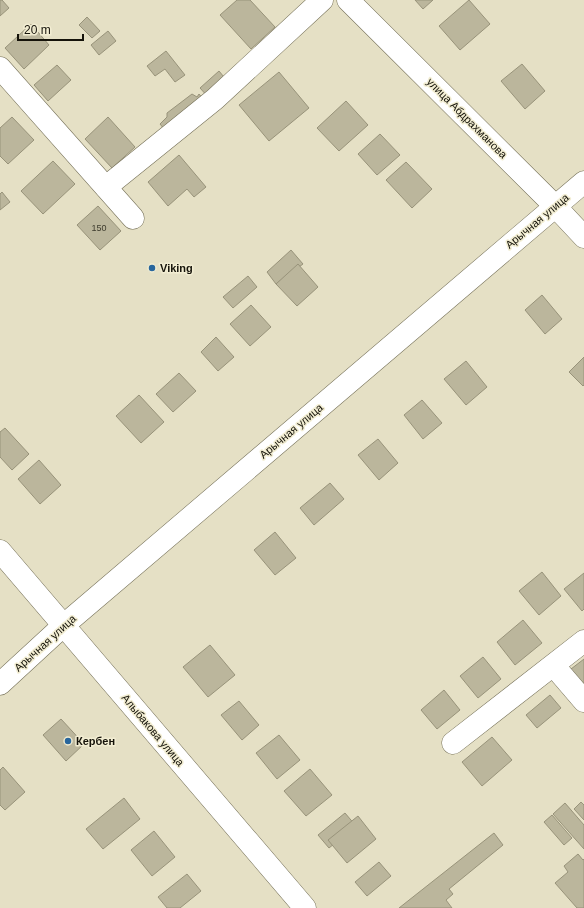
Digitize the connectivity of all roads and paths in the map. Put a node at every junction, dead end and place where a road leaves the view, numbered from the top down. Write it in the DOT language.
graph roads {
  1 [pos="322,0"];
  2 [pos="348,0"];
  3 [pos="0,68"];
  4 [pos="584,182"];
  5 [pos="106,187"];
  6 [pos="555,206"];
  7 [pos="133,218"];
  8 [pos="584,237"];
  9 [pos="0,551"];
  10 [pos="64,625"];
  11 [pos="584,641"];
  12 [pos="554,666"];
  13 [pos="0,684"];
  14 [pos="584,701"];
  15 [pos="453,743"];
  16 [pos="305,908"];
  1 -- 5 [label="street"];
  2 -- 6 [label="street, улица Абдрахманова"];
  3 -- 5 [label="street"];
  4 -- 6 [label="street, Арычная улица"];
  5 -- 7 [label="street"];
  6 -- 8 [label="street, улица Абдрахманова"];
  6 -- 10 [label="street, Арычная улица"];
  9 -- 10 [label="street, Алыбакова улица"];
  10 -- 13 [label="street, Арычная улица"];
  10 -- 16 [label="street, Алыбакова улица"];
  11 -- 12 [label="street"];
  12 -- 14 [label="street"];
  12 -- 15 [label="street"];
}
